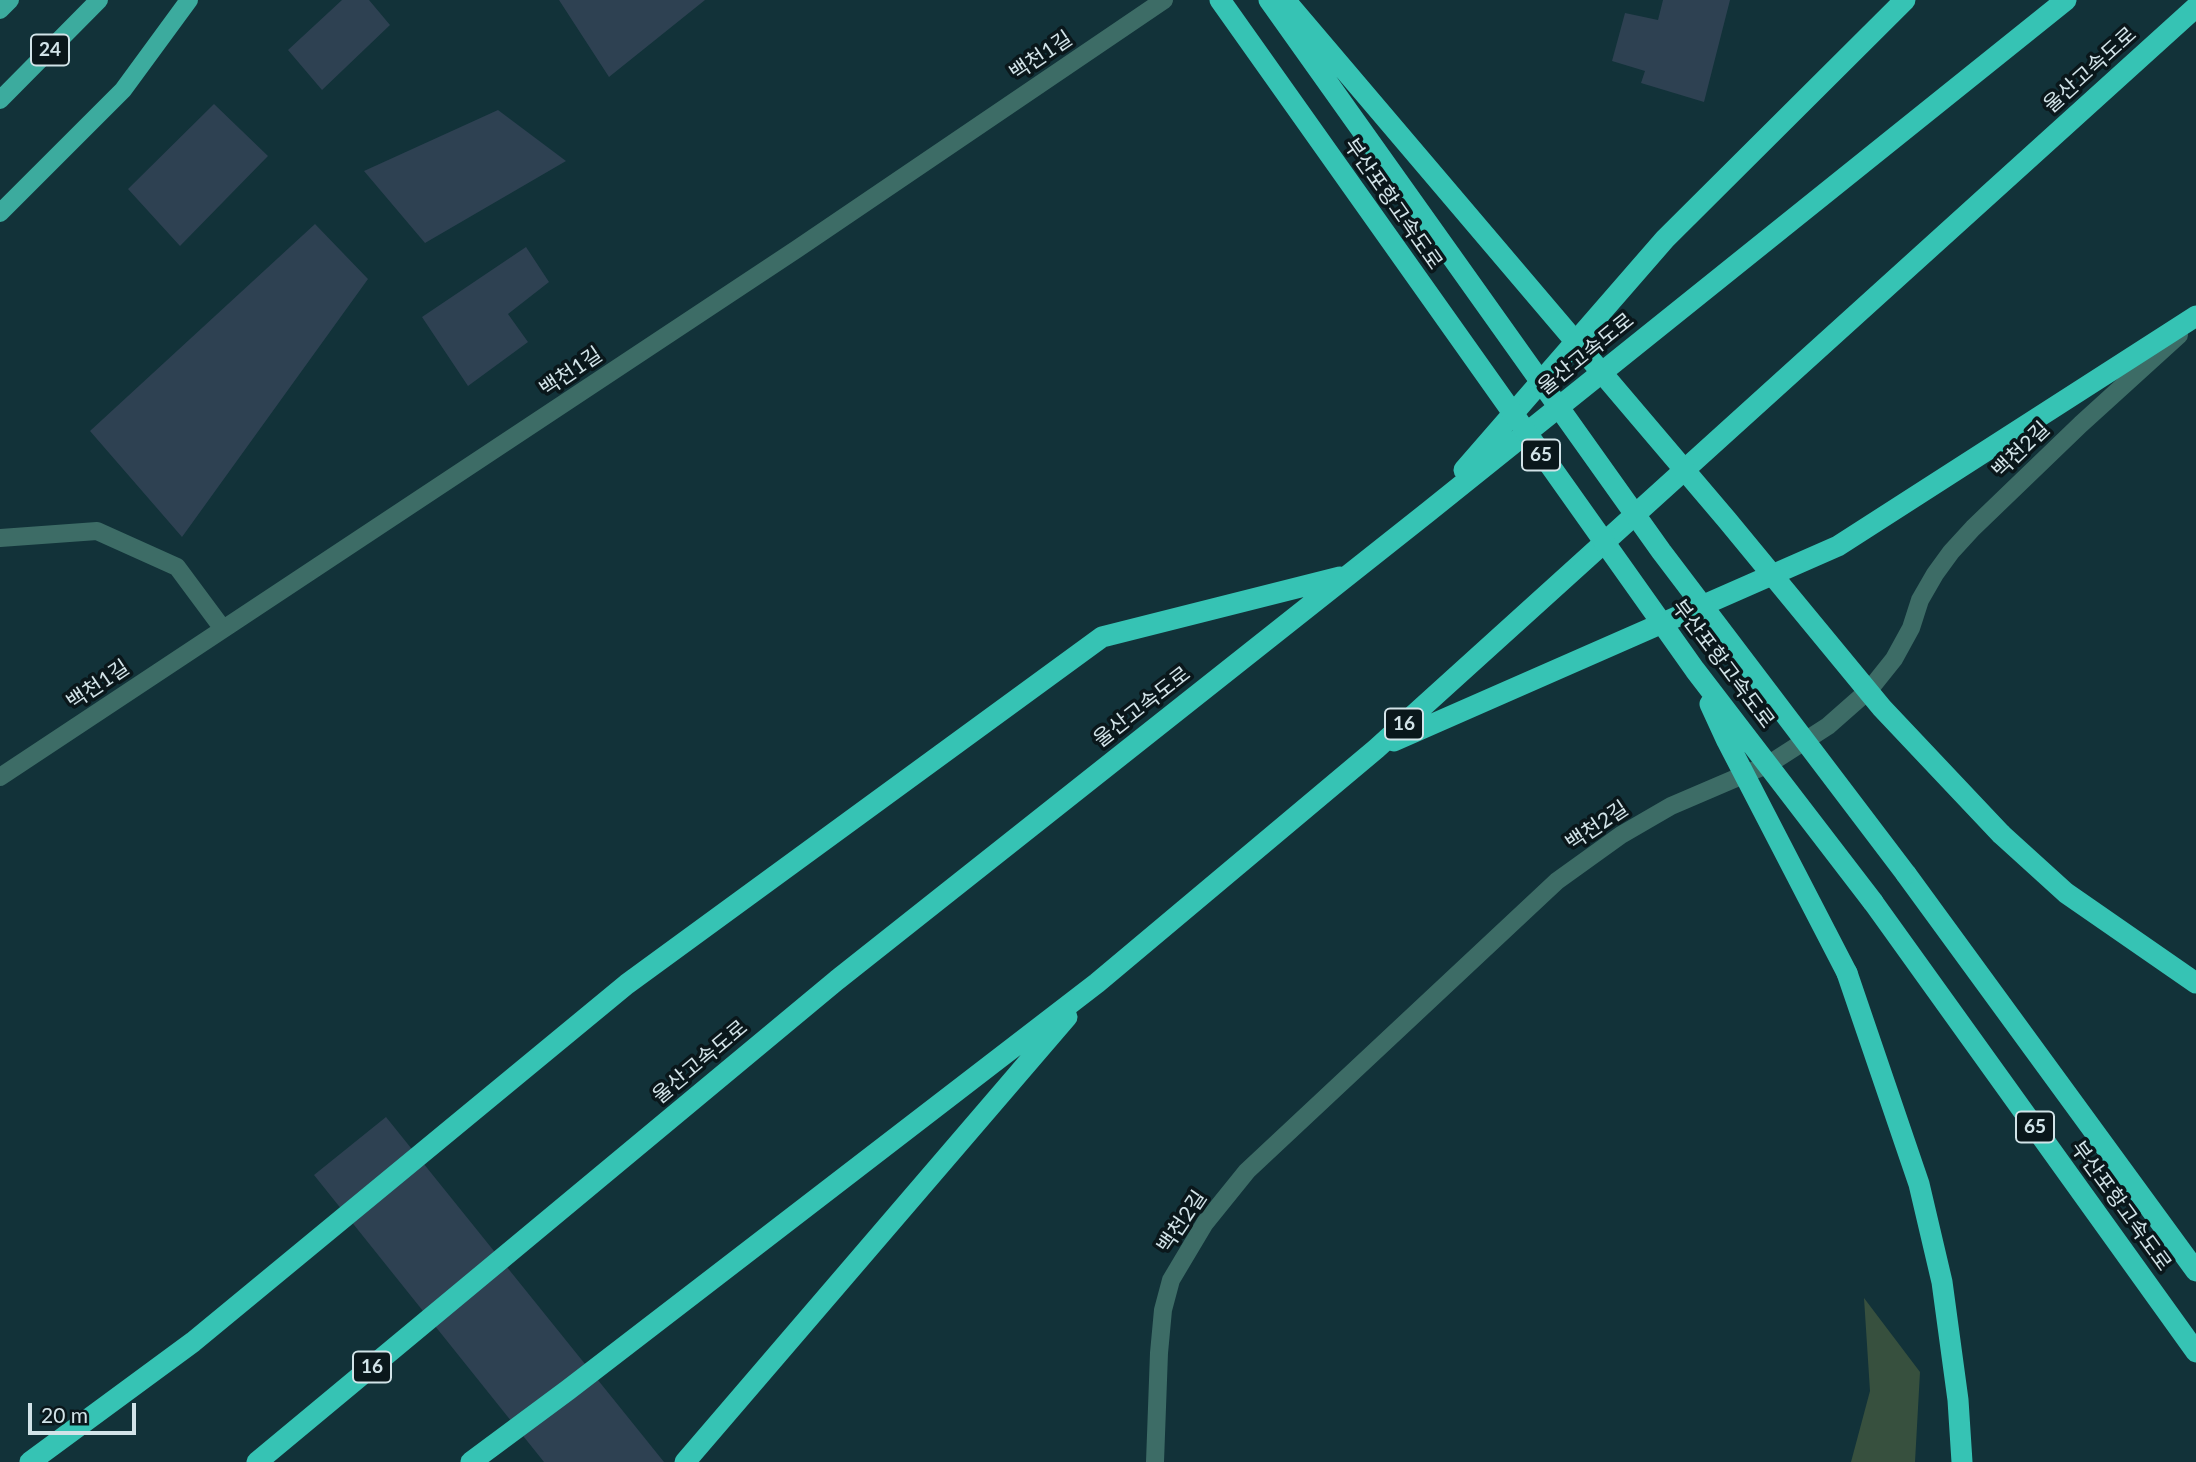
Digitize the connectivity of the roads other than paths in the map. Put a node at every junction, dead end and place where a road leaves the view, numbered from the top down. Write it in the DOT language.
graph roads {
  1 [pos="10,0"];
  2 [pos="99,0"];
  3 [pos="189,0"];
  4 [pos="1164,0"];
  5 [pos="1220,0"];
  6 [pos="1269,0"];
  7 [pos="1284,0"];
  8 [pos="1905,0"];
  9 [pos="2066,0"];
  10 [pos="2196,7"];
  11 [pos="0,10"];
  12 [pos="0,100"];
  13 [pos="0,213"];
  14 [pos="2196,318"];
  15 [pos="1428,512"];
  16 [pos="0,538"];
  17 [pos="1349,575"];
  18 [pos="223,629"];
  19 [pos="1695,670"];
  20 [pos="1376,749"];
  21 [pos="0,777"];
  22 [pos="1097,983"];
  23 [pos="2196,983"];
  24 [pos="2196,1271"];
  25 [pos="2196,1352"];
  26 [pos="32,1460"];
  27 [pos="11,1462"];
  28 [pos="257,1462"];
  29 [pos="471,1462"];
  30 [pos="685,1462"];
  31 [pos="1155,1462"];
  32 [pos="1962,1462"];
  1 -- 11 [label="main road"];
  2 -- 12 [label="main road, 24"];
  3 -- 13 [label="main road"];
  4 -- 18 [label="street, 백천1길"];
  5 -- 19 [label="highway, 부산포항고속도로 / 65, bridge"];
  6 -- 24 [label="highway, 부산포항고속도로 / 65, bridge"];
  7 -- 23 [label="highway, bridge"];
  8 -- 15 [label="highway"];
  9 -- 15 [label="highway, 울산고속도로 / 16"];
  10 -- 20 [label="highway, 울산고속도로 / 16"];
  14 -- 20 [label="highway"];
  14 -- 31 [label="street, 백천2길"];
  15 -- 17 [label="highway, 울산고속도로 / 16"];
  16 -- 18 [label="street"];
  17 -- 26 [label="highway"];
  17 -- 28 [label="highway, 울산고속도로 / 16"];
  18 -- 21 [label="street, 백천1길"];
  19 -- 25 [label="highway, 부산포항고속도로 / 65, bridge"];
  19 -- 32 [label="highway, bridge"];
  20 -- 22 [label="highway, 울산고속도로 / 16"];
  22 -- 29 [label="highway, 울산고속도로 / 16"];
  22 -- 30 [label="highway"];
  26 -- 27 [label="highway"];
}
